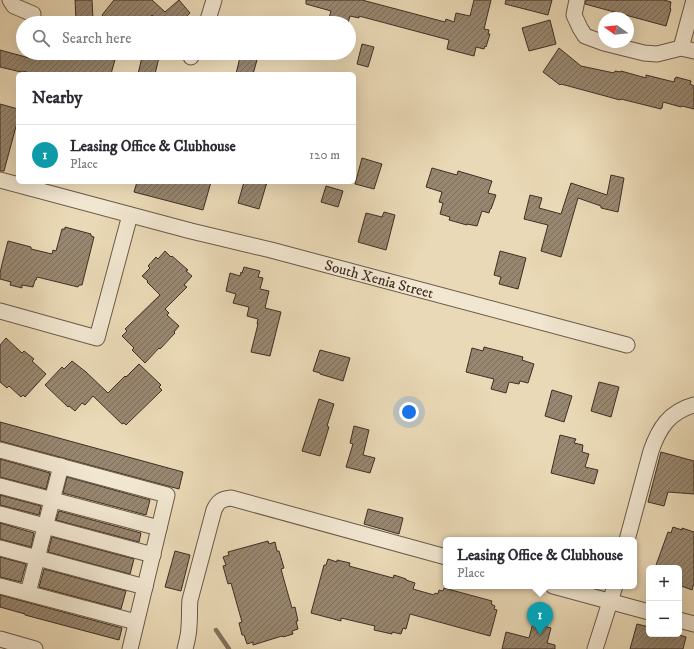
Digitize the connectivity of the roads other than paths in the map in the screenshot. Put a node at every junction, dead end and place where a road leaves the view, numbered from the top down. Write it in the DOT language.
graph roads {
  1 [pos="10,0"];
  2 [pos="214,0"];
  3 [pos="577,0"];
  4 [pos="694,0"];
  5 [pos="33,14"];
  6 [pos="209,16"];
  7 [pos="687,49"];
  8 [pos="0,180"];
  9 [pos="130,216"];
  10 [pos="0,311"];
  11 [pos="627,345"];
  12 [pos="694,405"];
  13 [pos="0,450"];
  14 [pos="61,466"];
  15 [pos="0,486"];
  16 [pos="52,500"];
  17 [pos="0,514"];
  18 [pos="46,526"];
  19 [pos="159,528"];
  20 [pos="628,537"];
  21 [pos="0,548"];
  22 [pos="153,555"];
  23 [pos="443,556"];
  24 [pos="37,558"];
  25 [pos="0,586"];
  26 [pos="145,587"];
  27 [pos="564,589"];
  28 [pos="614,589"];
  29 [pos="28,593"];
  30 [pos="610,602"];
  31 [pos="646,611"];
  32 [pos="682,621"];
  33 [pos="136,622"];
  34 [pos="694,624"];
  35 [pos="2,643"];
  36 [pos="35,649"];
  37 [pos="130,649"];
  38 [pos="185,649"];
  39 [pos="595,649"];
  1 -- 5 [label="street"];
  2 -- 6 [label="street"];
  3 -- 7 [label="street"];
  4 -- 7 [label="street"];
  8 -- 9 [label="street, South Xenia Street"];
  9 -- 10 [label="street"];
  9 -- 11 [label="street, South Xenia Street"];
  12 -- 20 [label="street"];
  13 -- 14 [label="street"];
  14 -- 16 [label="street"];
  14 -- 19 [label="street"];
  15 -- 16 [label="street"];
  16 -- 18 [label="street"];
  16 -- 19 [label="street"];
  17 -- 18 [label="street"];
  18 -- 22 [label="street"];
  18 -- 24 [label="street"];
  19 -- 22 [label="street"];
  21 -- 24 [label="street"];
  22 -- 26 [label="street"];
  23 -- 38 [label="street"];
  24 -- 26 [label="street"];
  24 -- 29 [label="street"];
  25 -- 29 [label="street"];
  26 -- 33 [label="street"];
  27 -- 30 [label="street"];
  28 -- 30 [label="street"];
  29 -- 33 [label="street"];
  30 -- 31 [label="street"];
  30 -- 39 [label="street"];
  32 -- 34 [label="street"];
  33 -- 37 [label="street"];
  35 -- 36 [label="street"];
}
